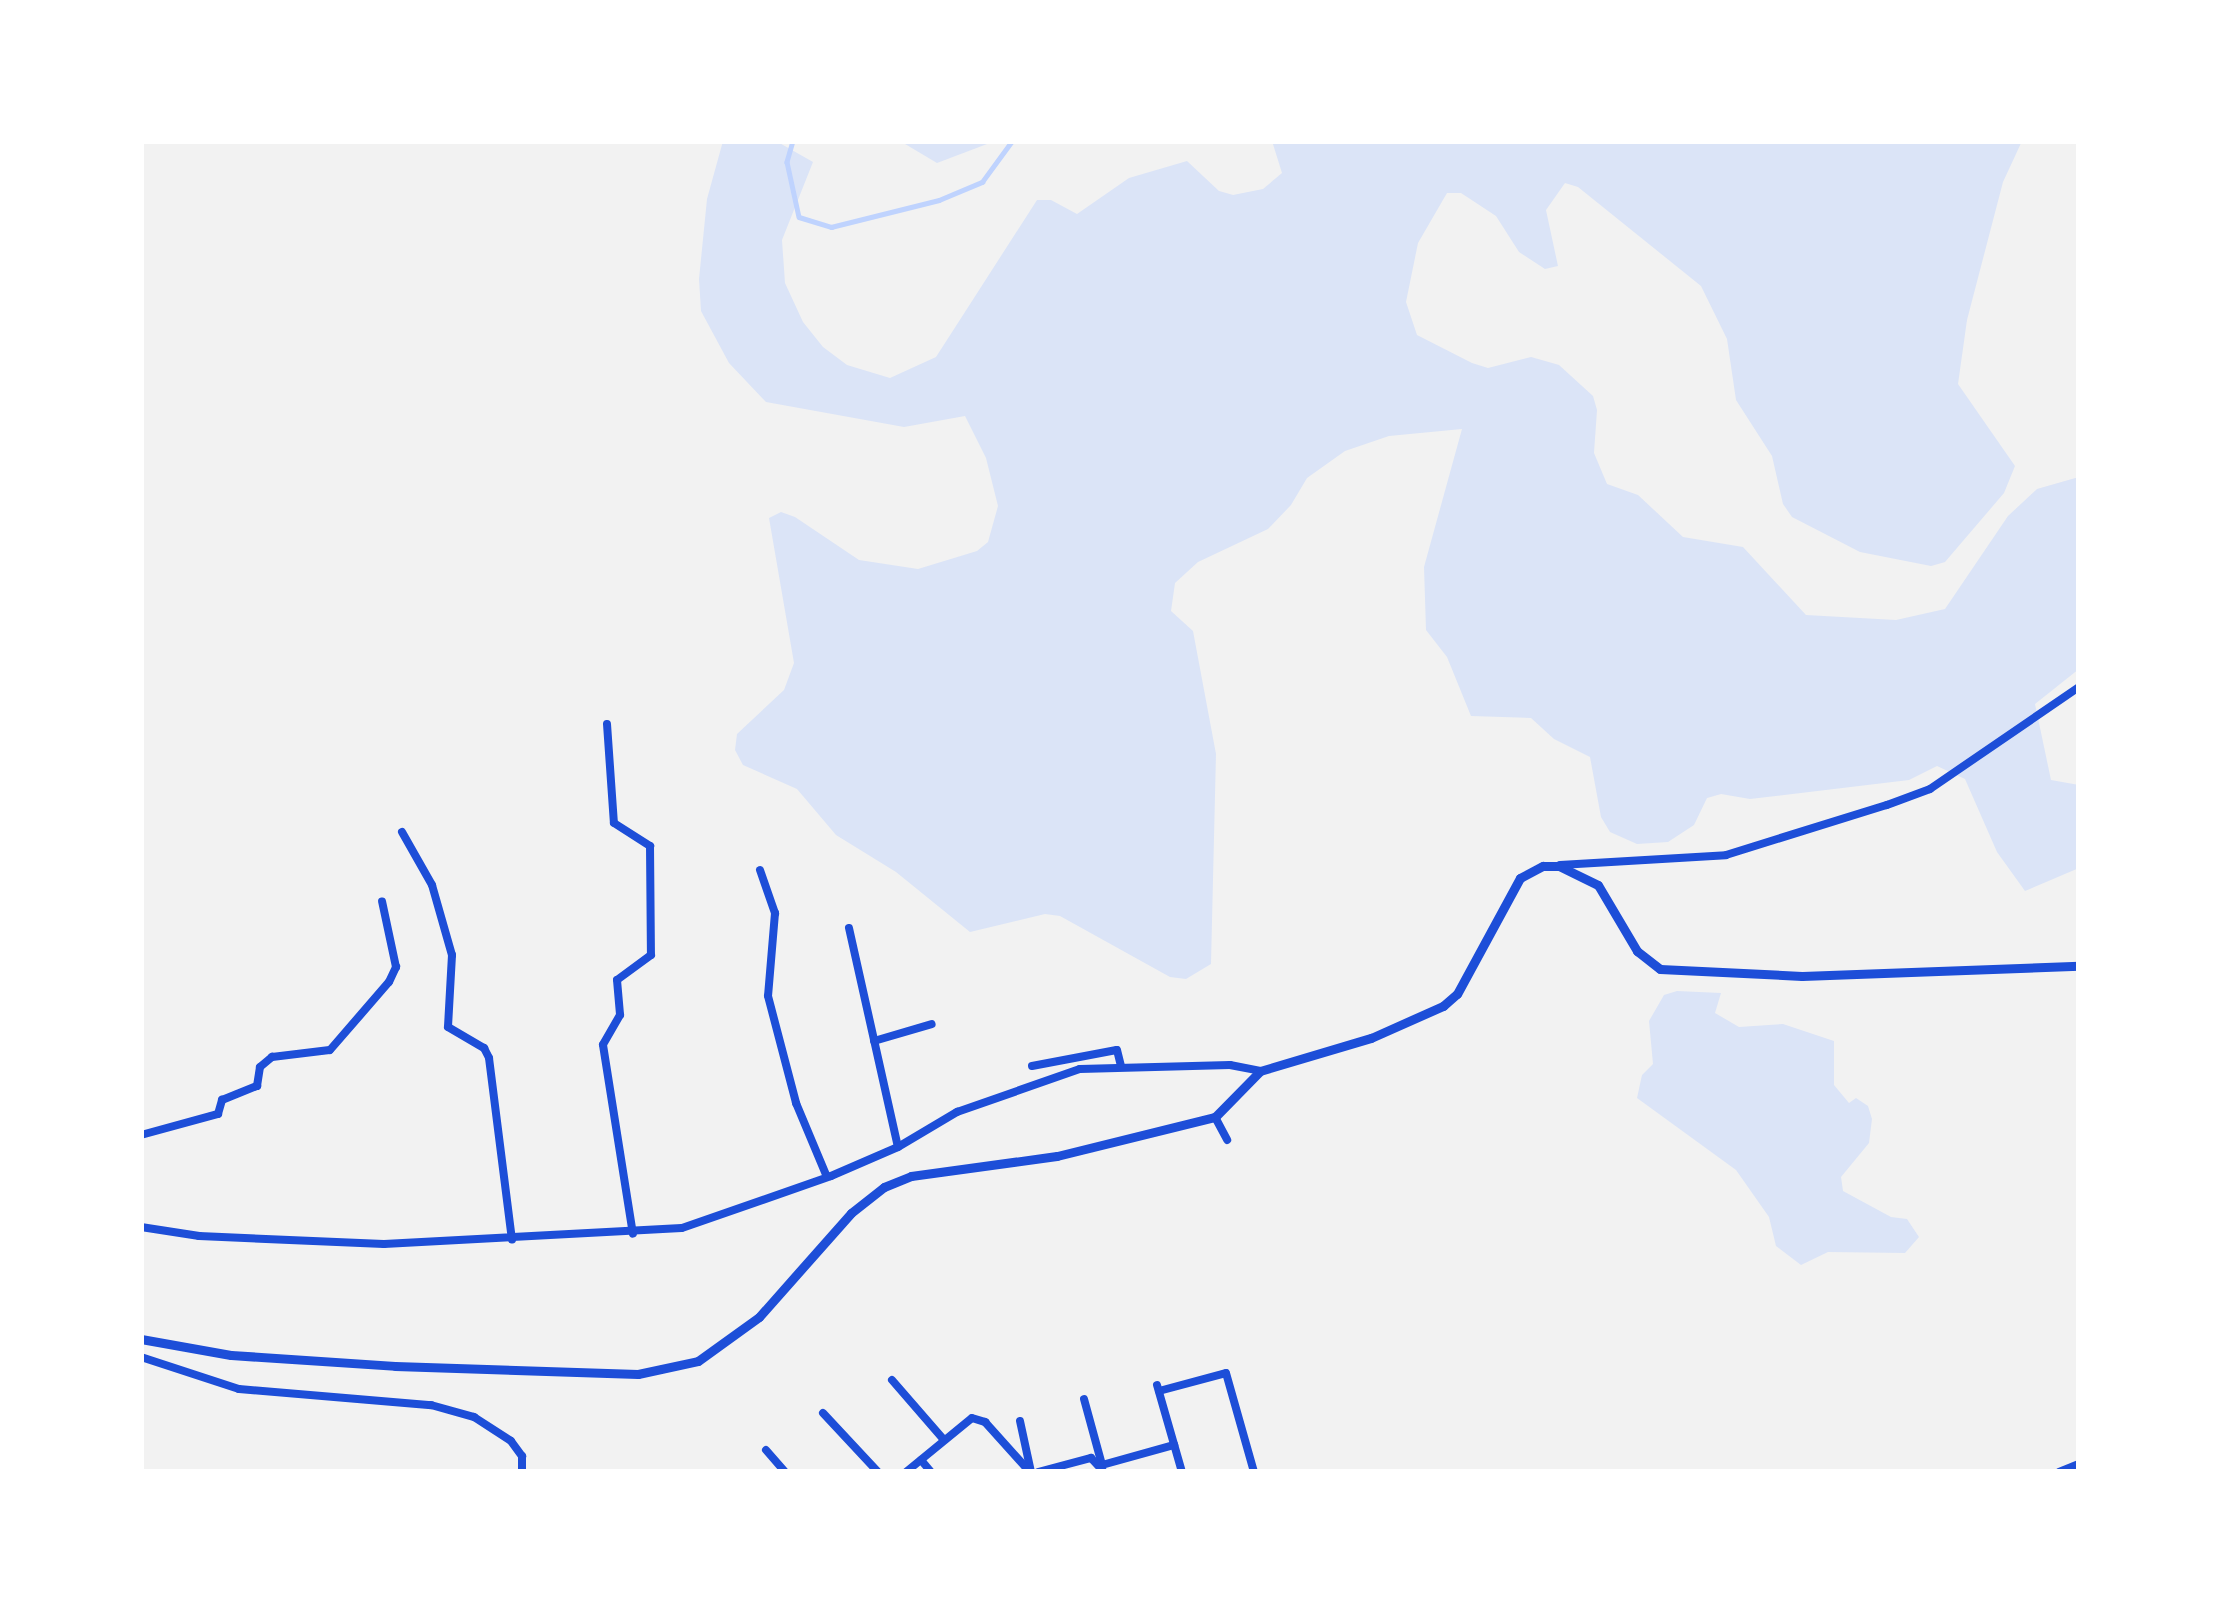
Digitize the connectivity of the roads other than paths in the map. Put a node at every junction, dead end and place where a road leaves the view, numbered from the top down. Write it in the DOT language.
graph roads {
  1 [pos="2079,687"];
  2 [pos="607,724"];
  3 [pos="401,832"];
  4 [pos="1559,866"];
  5 [pos="760,870"];
  6 [pos="382,901"];
  7 [pos="849,928"];
  8 [pos="2079,966"];
  9 [pos="932,1024"];
  10 [pos="874,1041"];
  11 [pos="1078,1056"];
  12 [pos="1032,1066"];
  13 [pos="1121,1066"];
  14 [pos="1080,1069"];
  15 [pos="1260,1070"];
  16 [pos="1215,1117"];
  17 [pos="141,1135"];
  18 [pos="1227,1140"];
  19 [pos="898,1147"];
  20 [pos="827,1177"];
  21 [pos="141,1226"];
  22 [pos="633,1234"];
  23 [pos="512,1240"];
  24 [pos="141,1339"];
  25 [pos="141,1357"];
  26 [pos="892,1380"];
  27 [pos="1084,1399"];
  28 [pos="823,1413"];
  29 [pos="1020,1420"];
  30 [pos="944,1440"];
  31 [pos="1174,1445"];
  32 [pos="766,1450"];
  33 [pos="921,1460"];
  34 [pos="2079,1464"];
  35 [pos="1102,1469"];
  36 [pos="525,1471"];
  37 [pos="785,1472"];
  38 [pos="878,1472"];
  39 [pos="906,1472"];
  40 [pos="932,1472"];
  41 [pos="1033,1472"];
  42 [pos="1182,1472"];
  43 [pos="1254,1472"];
  44 [pos="2059,1472"];
  1 -- 4 [label="street"];
  2 -- 22 [label="street"];
  3 -- 23 [label="street"];
  4 -- 8 [label="street"];
  4 -- 15 [label="street"];
  5 -- 20 [label="street"];
  6 -- 17 [label="street"];
  7 -- 10 [label="street"];
  9 -- 10 [label="street"];
  10 -- 19 [label="street"];
  11 -- 12 [label="street"];
  11 -- 13 [label="street"];
  11 -- 14 [label="street"];
  13 -- 14 [label="street"];
  13 -- 15 [label="street"];
  14 -- 19 [label="street"];
  15 -- 16 [label="street"];
  16 -- 18 [label="street"];
  16 -- 24 [label="street"];
  19 -- 20 [label="street"];
  20 -- 22 [label="street"];
  21 -- 23 [label="street"];
  22 -- 23 [label="street"];
  25 -- 36 [label="street"];
  26 -- 30 [label="street"];
  27 -- 35 [label="street"];
  28 -- 38 [label="street"];
  29 -- 41 [label="street"];
  30 -- 33 [label="street"];
  30 -- 41 [label="street"];
  31 -- 35 [label="street"];
  31 -- 42 [label="street"];
  31 -- 43 [label="street"];
  32 -- 37 [label="street"];
  33 -- 39 [label="street"];
  33 -- 40 [label="street"];
  34 -- 44 [label="street"];
  35 -- 41 [label="street"];
}
